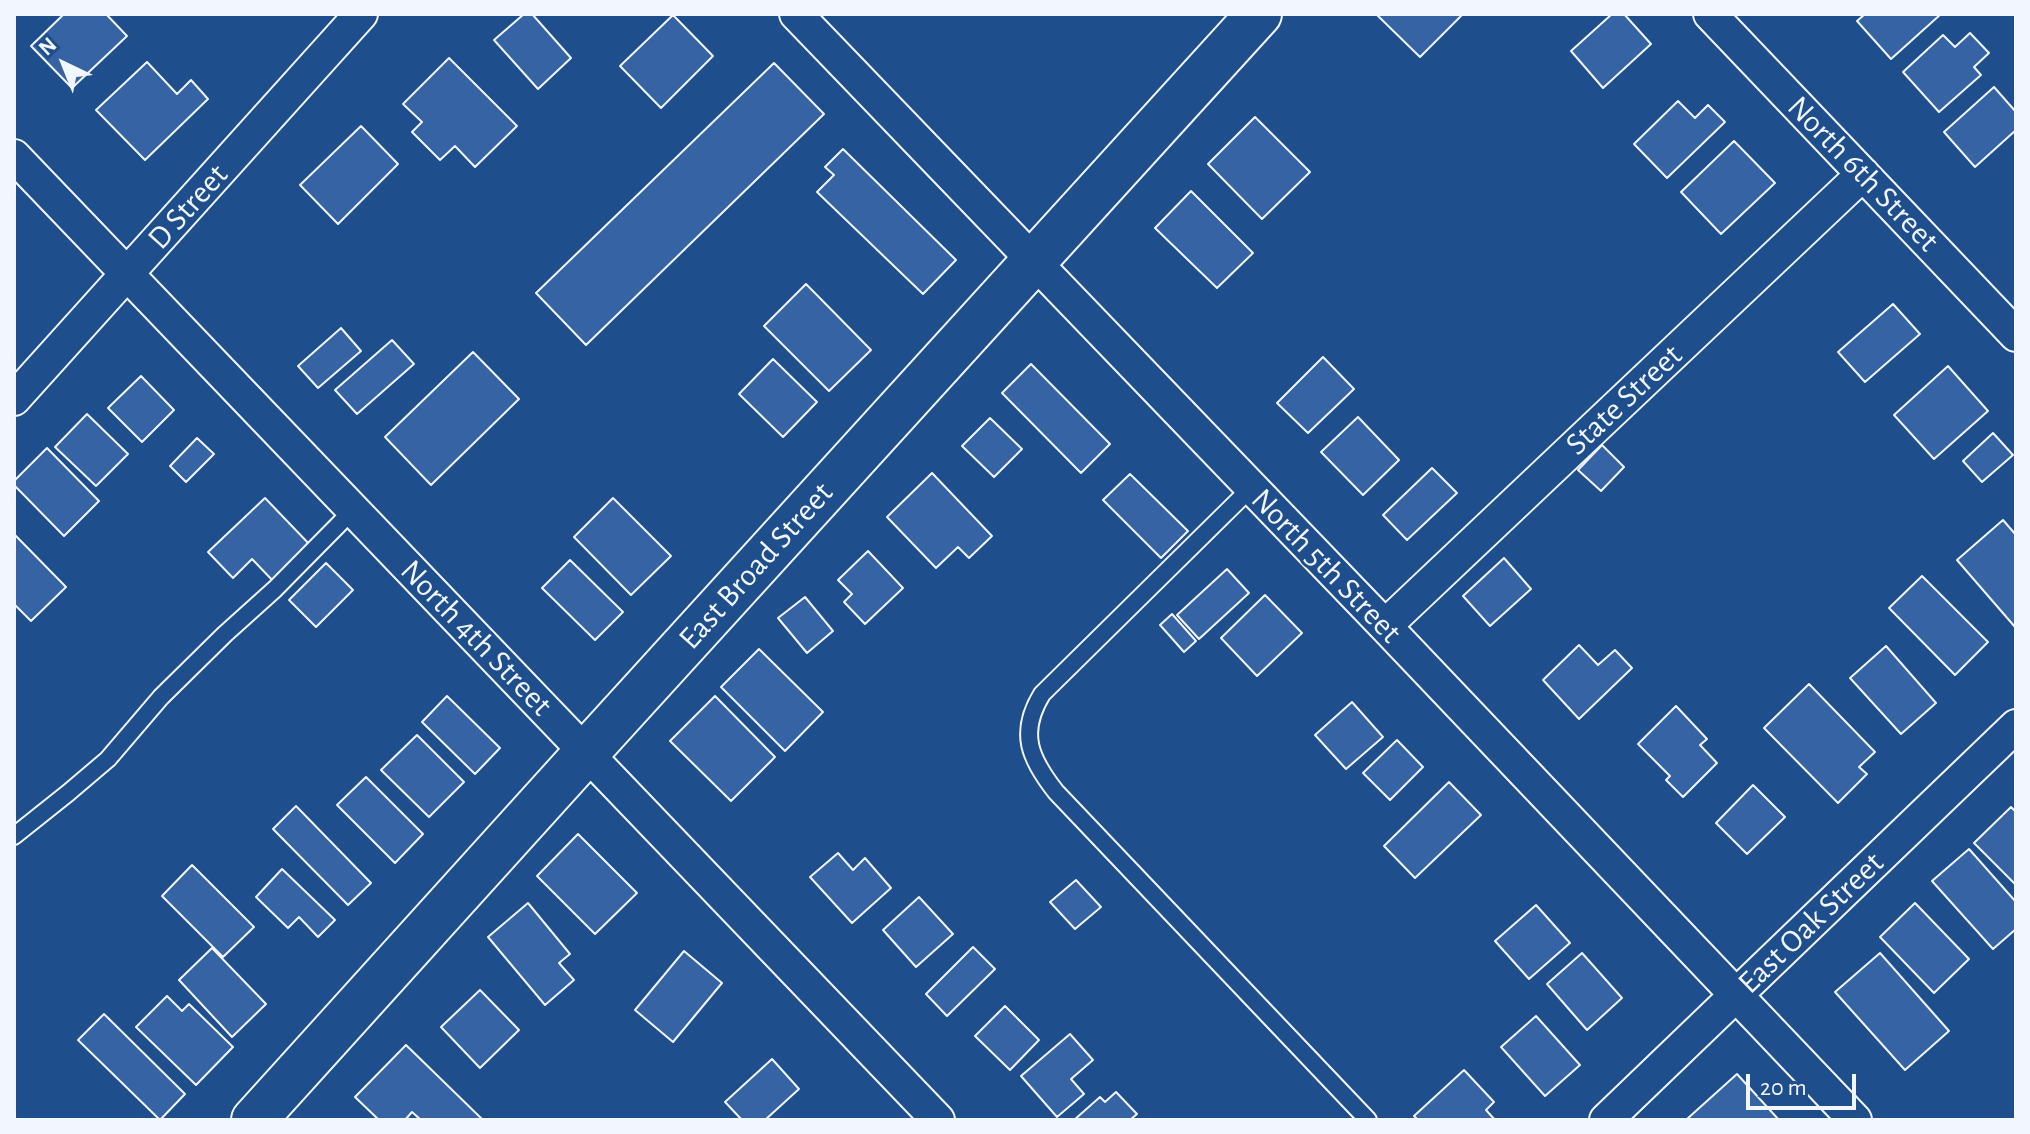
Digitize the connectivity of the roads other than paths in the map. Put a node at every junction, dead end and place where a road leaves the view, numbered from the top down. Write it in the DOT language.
graph roads {
  1 [pos="361,14"];
  2 [pos="796,14"];
  3 [pos="1259,14"];
  4 [pos="1710,14"];
  5 [pos="14,156"];
  6 [pos="1863,174"];
  7 [pos="1033,261"];
  8 [pos="128,275"];
  9 [pos="2016,335"];
  10 [pos="14,399"];
  11 [pos="1251,488"];
  12 [pos="353,510"];
  13 [pos="1385,626"];
  14 [pos="2016,726"];
  15 [pos="586,753"];
  16 [pos="14,836"];
  17 [pos="1736,995"];
  18 [pos="254,1120"];
  19 [pos="938,1120"];
  20 [pos="1368,1120"];
  21 [pos="1606,1120"];
  22 [pos="1855,1120"];
  1 -- 8 [label="street, D Street"];
  2 -- 7 [label="street, North 5th Street"];
  3 -- 7 [label="main road, East Broad Street"];
  4 -- 6 [label="street, North 6th Street"];
  5 -- 8 [label="street, North 4th Street"];
  6 -- 9 [label="street, North 6th Street"];
  6 -- 13 [label="street, State Street"];
  7 -- 11 [label="street, North 5th Street"];
  7 -- 15 [label="main road, East Broad Street"];
  8 -- 10 [label="street, D Street"];
  8 -- 12 [label="street, North 4th Street"];
  11 -- 13 [label="street, North 5th Street"];
  11 -- 20 [label="lane"];
  12 -- 15 [label="street, North 4th Street"];
  12 -- 16 [label="lane"];
  13 -- 17 [label="street, North 5th Street"];
  14 -- 17 [label="street, East Oak Street"];
  15 -- 18 [label="main road, East Broad Street"];
  15 -- 19 [label="street, North 4th Street"];
  17 -- 21 [label="street, East Oak Street"];
  17 -- 22 [label="street, North 5th Street"];
}
